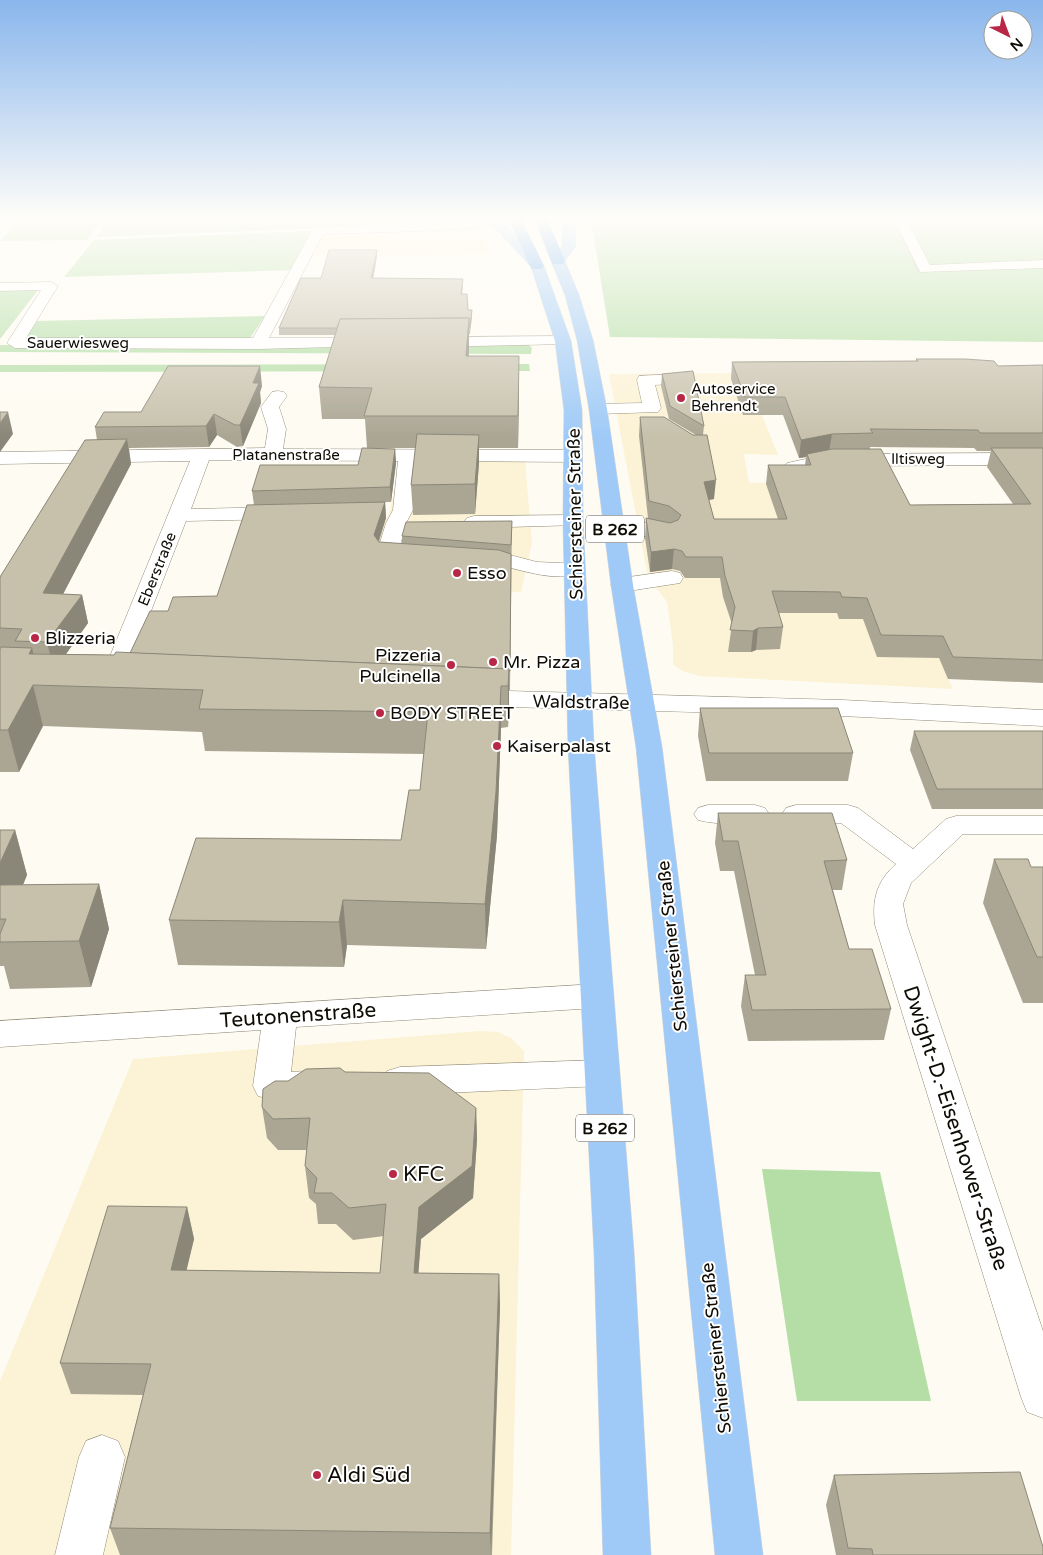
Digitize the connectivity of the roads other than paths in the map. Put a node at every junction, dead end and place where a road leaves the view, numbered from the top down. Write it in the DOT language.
graph roads {
  1 [pos="47,292"];
  2 [pos="286,292"];
  3 [pos="546,292"];
  4 [pos="571,292"];
  5 [pos="496,327"];
  6 [pos="562,337"];
  7 [pos="384,343"];
  8 [pos="413,343"];
  9 [pos="258,344"];
  10 [pos="676,379"];
  11 [pos="278,396"];
  12 [pos="599,416"];
  13 [pos="661,424"];
  14 [pos="273,454"];
  15 [pos="202,455"];
  16 [pos="408,455"];
  17 [pos="573,456"];
  18 [pos="0,458"];
  19 [pos="1042,460"];
  20 [pos="794,467"];
  21 [pos="305,512"];
  22 [pos="178,516"];
  23 [pos="573,521"];
  24 [pos="454,522"];
  25 [pos="503,522"];
  26 [pos="615,525"];
  27 [pos="668,535"];
  28 [pos="502,559"];
  29 [pos="574,569"];
  30 [pos="672,578"];
  31 [pos="622,585"];
  32 [pos="140,684"];
  33 [pos="447,697"];
  34 [pos="580,702"];
  35 [pos="641,703"];
  36 [pos="1043,718"];
  37 [pos="708,814"];
  38 [pos="1043,825"];
  39 [pos="913,862"];
  40 [pos="596,996"];
  41 [pos="280,1016"];
  42 [pos="0,1034"];
  43 [pos="601,1073"];
  44 [pos="1043,1397"];
  45 [pos="102,1457"];
  46 [pos="79,1555"];
  47 [pos="627,1555"];
  48 [pos="739,1555"];
  1 -- 9 [label="street, Sauerwiesweg"];
  2 -- 9 [label="street"];
  3 -- 6 [label="main road, B 262"];
  4 -- 12 [label="main road, Schiersteiner Straße / B 262"];
  5 -- 6 [label="street"];
  6 -- 8 [label="street"];
  6 -- 17 [label="main road, Schiersteiner Straße / B 262"];
  7 -- 9 [label="street, Sauerwiesweg"];
  10 -- 12 [label="street"];
  11 -- 14 [label="street"];
  12 -- 13 [label="street"];
  12 -- 26 [label="main road, Schiersteiner Straße / B 262"];
  14 -- 15 [label="street, Platanenstraße"];
  14 -- 16 [label="street, Platanenstraße"];
  15 -- 18 [label="street, Platanenstraße"];
  15 -- 22 [label="street, Eberstraße"];
  16 -- 17 [label="street, Platanenstraße"];
  16 -- 28 [label="street"];
  17 -- 23 [label="main road, Schiersteiner Straße / B 262"];
  19 -- 20 [label="street, Iltisweg"];
  21 -- 22 [label="street"];
  22 -- 32 [label="street, Eberstraße"];
  23 -- 25 [label="street"];
  23 -- 29 [label="main road, Schiersteiner Straße / B 262"];
  24 -- 25 [label="street"];
  25 -- 28 [label="street"];
  26 -- 27 [label="street"];
  26 -- 31 [label="main road, Schiersteiner Straße / B 262"];
  28 -- 29 [label="street"];
  29 -- 34 [label="main road, Schiersteiner Straße / B 262"];
  30 -- 31 [label="street"];
  31 -- 35 [label="main road, Schiersteiner Straße / B 262"];
  33 -- 34 [label="street, Waldstraße"];
  34 -- 35 [label="street, Waldstraße"];
  34 -- 40 [label="main road, Schiersteiner Straße / B 262"];
  35 -- 36 [label="street, Waldstraße"];
  35 -- 48 [label="main road, Schiersteiner Straße / B 262"];
  37 -- 39 [label="street"];
  38 -- 39 [label="street, Dwight-D.-Eisenhower-Straße"];
  39 -- 44 [label="street, Dwight-D.-Eisenhower-Straße"];
  40 -- 41 [label="street, Teutonenstraße"];
  40 -- 43 [label="main road, Schiersteiner Straße / B 262"];
  41 -- 42 [label="street, Teutonenstraße"];
  41 -- 43 [label="street"];
  43 -- 47 [label="main road, Schiersteiner Straße / B 262"];
  45 -- 46 [label="street"];
}
